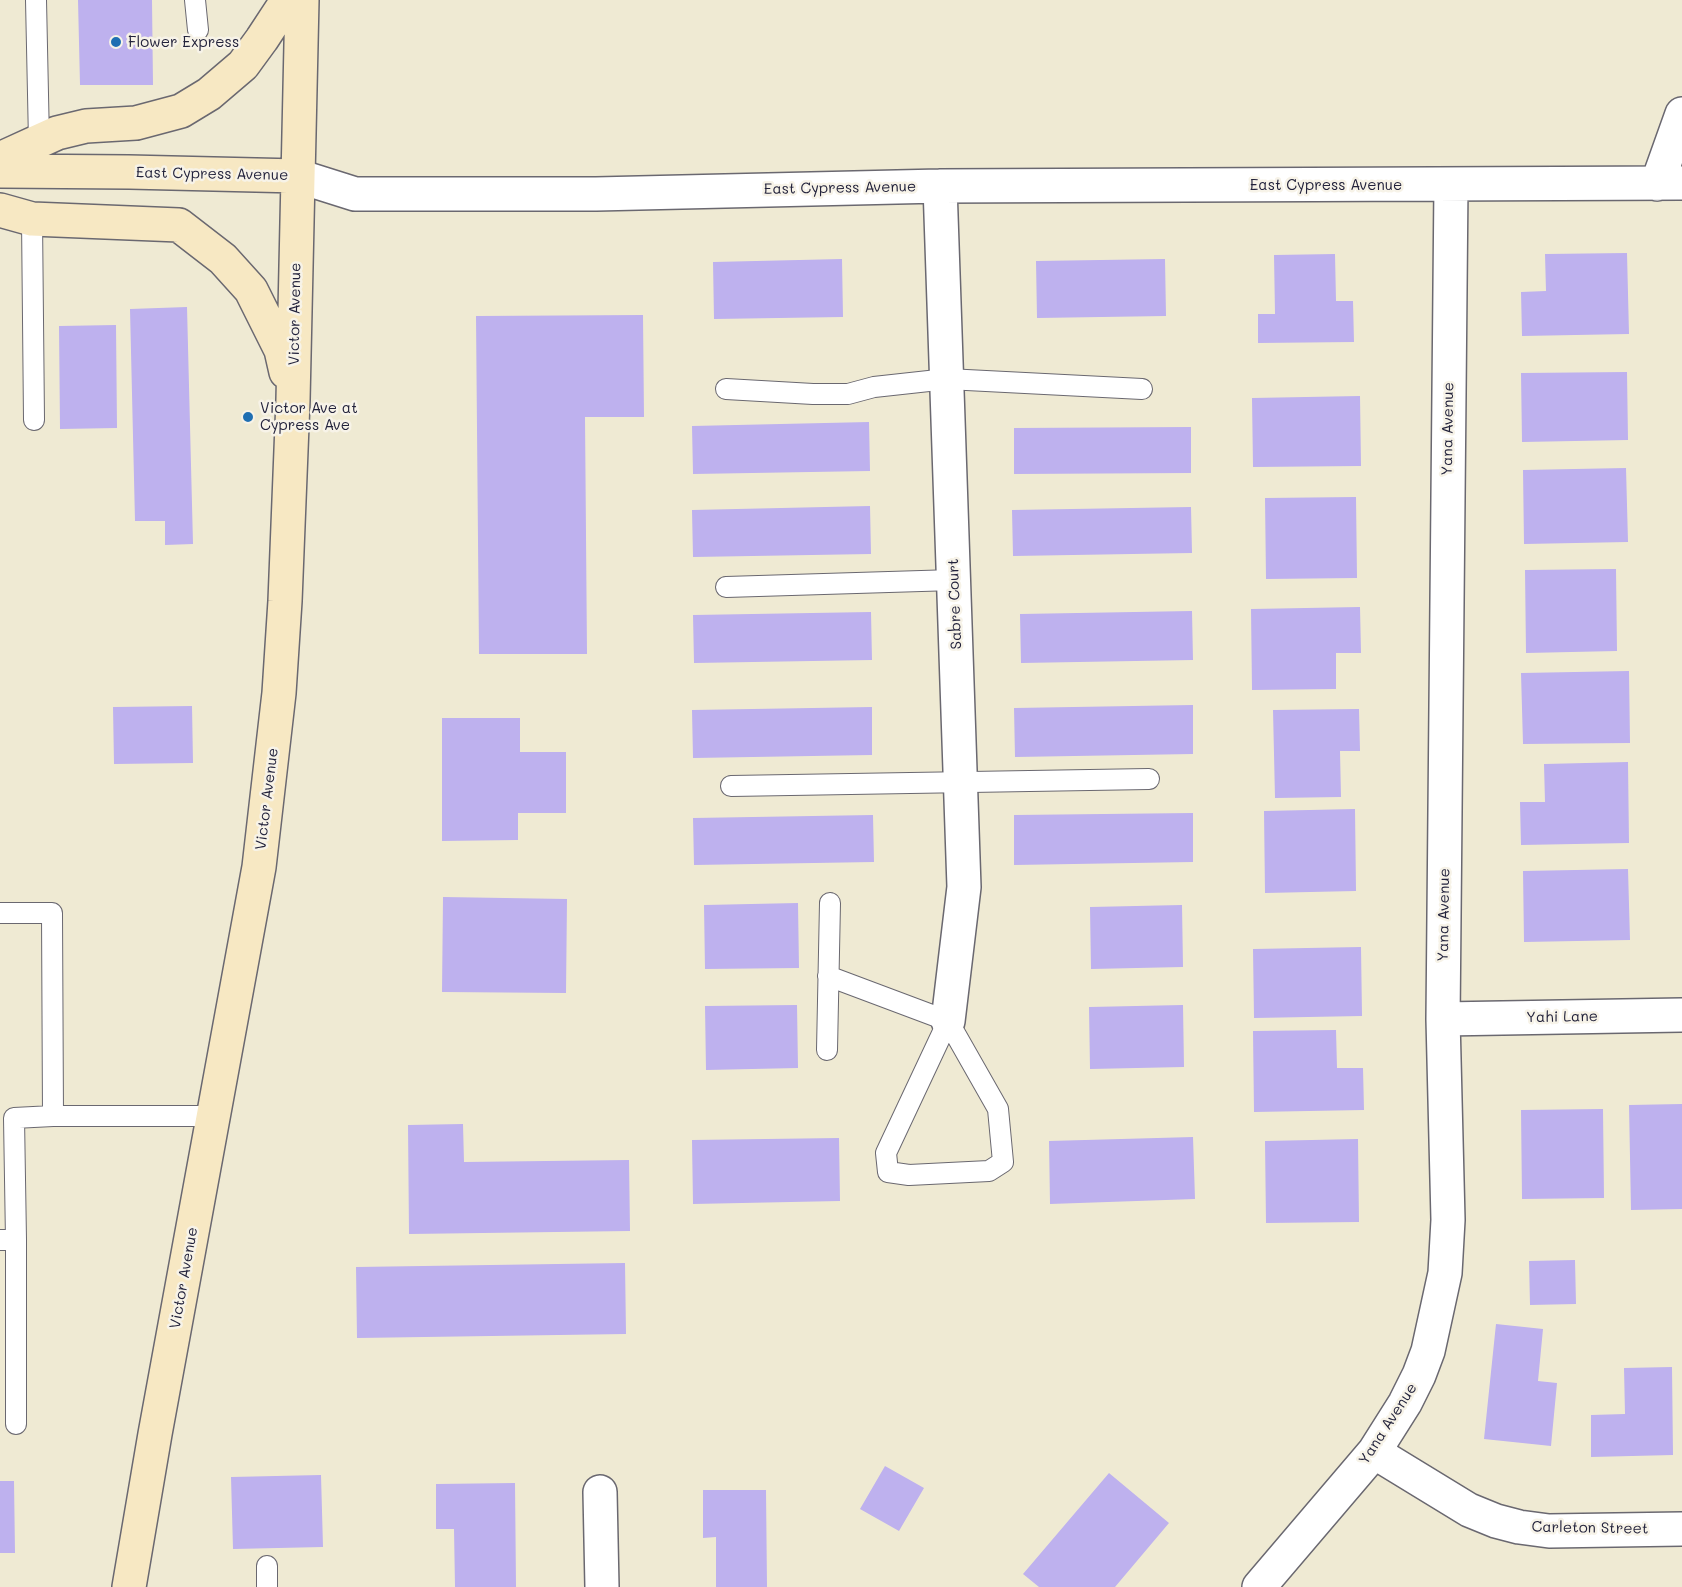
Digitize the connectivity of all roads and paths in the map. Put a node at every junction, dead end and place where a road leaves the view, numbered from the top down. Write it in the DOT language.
graph roads {
  1 [pos="36,0"];
  2 [pos="195,0"];
  3 [pos="286,0"];
  4 [pos="302,0"];
  5 [pos="198,30"];
  6 [pos="1682,114"];
  7 [pos="39,141"];
  8 [pos="0,159"];
  9 [pos="0,171"];
  10 [pos="298,176"];
  11 [pos="1669,183"];
  12 [pos="1451,184"];
  13 [pos="940,186"];
  14 [pos="0,210"];
  15 [pos="32,219"];
  16 [pos="947,378"];
  17 [pos="1142,388"];
  18 [pos="726,389"];
  19 [pos="293,400"];
  20 [pos="34,420"];
  21 [pos="954,580"];
  22 [pos="726,587"];
  23 [pos="1149,779"];
  24 [pos="961,783"];
  25 [pos="731,786"];
  26 [pos="830,903"];
  27 [pos="0,914"];
  28 [pos="828,976"];
  29 [pos="1682,1015"];
  30 [pos="1443,1019"];
  31 [pos="948,1021"];
  32 [pos="827,1050"];
  33 [pos="53,1116"];
  34 [pos="213,1116"];
  35 [pos="8,1240"];
  36 [pos="16,1424"];
  37 [pos="1374,1452"];
  38 [pos="600,1492"];
  39 [pos="1682,1528"];
  40 [pos="267,1566"];
  41 [pos="129,1587"];
  42 [pos="267,1587"];
  43 [pos="602,1587"];
  44 [pos="1259,1587"];
  1 -- 7 [label="lane"];
  2 -- 5 [label="lane"];
  3 -- 7 [label="main road"];
  4 -- 10 [label="main road, Victor Avenue"];
  6 -- 11 [label="street"];
  7 -- 8 [label="main road"];
  9 -- 10 [label="main road, East Cypress Avenue"];
  10 -- 13 [label="street, East Cypress Avenue"];
  10 -- 19 [label="main road, Victor Avenue"];
  11 -- 12 [label="street, East Cypress Avenue"];
  12 -- 13 [label="street, East Cypress Avenue"];
  12 -- 30 [label="street, Yana Avenue"];
  13 -- 16 [label="street, Sabre Court"];
  14 -- 15 [label="main road"];
  15 -- 19 [label="main road"];
  15 -- 20 [label="lane"];
  16 -- 17 [label="lane"];
  16 -- 18 [label="lane"];
  16 -- 21 [label="street, Sabre Court"];
  19 -- 34 [label="main road, Victor Avenue"];
  21 -- 22 [label="lane"];
  21 -- 24 [label="street, Sabre Court"];
  23 -- 24 [label="lane"];
  24 -- 25 [label="lane"];
  24 -- 31 [label="street, Sabre Court"];
  26 -- 28 [label="lane"];
  27 -- 33 [label="lane"];
  28 -- 31 [label="lane"];
  28 -- 32 [label="lane"];
  29 -- 30 [label="street, Yahi Lane"];
  30 -- 37 [label="street, Yana Avenue"];
  31 -- 31 [label="lane"];
  33 -- 34 [label="lane"];
  33 -- 35 [label="lane"];
  34 -- 41 [label="main road, Victor Avenue"];
  35 -- 36 [label="lane"];
  37 -- 39 [label="street, Carleton Street"];
  37 -- 44 [label="street, Yana Avenue"];
  38 -- 43 [label="street"];
  40 -- 42 [label="lane"];
}
